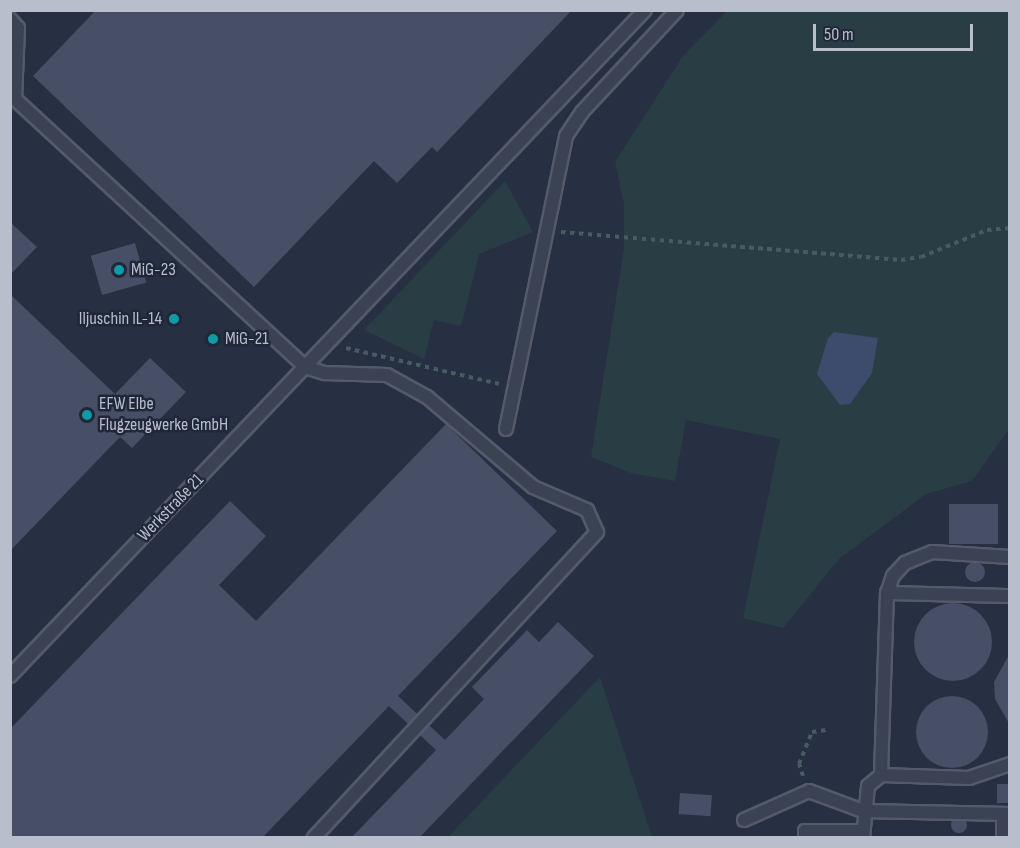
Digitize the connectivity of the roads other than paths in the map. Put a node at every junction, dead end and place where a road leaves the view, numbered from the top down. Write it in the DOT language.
graph roads {
  1 [pos="645,10"];
  2 [pos="677,10"];
  3 [pos="10,19"];
  4 [pos="305,367"];
  5 [pos="506,429"];
  6 [pos="1010,557"];
  7 [pos="887,593"];
  8 [pos="1010,596"];
  9 [pos="10,676"];
  10 [pos="1010,764"];
  11 [pos="881,775"];
  12 [pos="863,811"];
  13 [pos="1006,814"];
  14 [pos="744,820"];
  15 [pos="863,834"];
  16 [pos="314,837"];
  17 [pos="805,837"];
  18 [pos="1003,837"];
  1 -- 4 [label="lane, Werkstraße 21"];
  2 -- 5 [label="lane"];
  3 -- 4 [label="lane"];
  4 -- 9 [label="lane, Werkstraße 21"];
  4 -- 16 [label="lane"];
  6 -- 7 [label="lane"];
  7 -- 8 [label="lane"];
  7 -- 11 [label="lane"];
  10 -- 11 [label="lane"];
  11 -- 12 [label="lane"];
  12 -- 13 [label="lane"];
  12 -- 14 [label="lane"];
  12 -- 15 [label="lane"];
  13 -- 18 [label="lane"];
  15 -- 17 [label="lane"];
}
